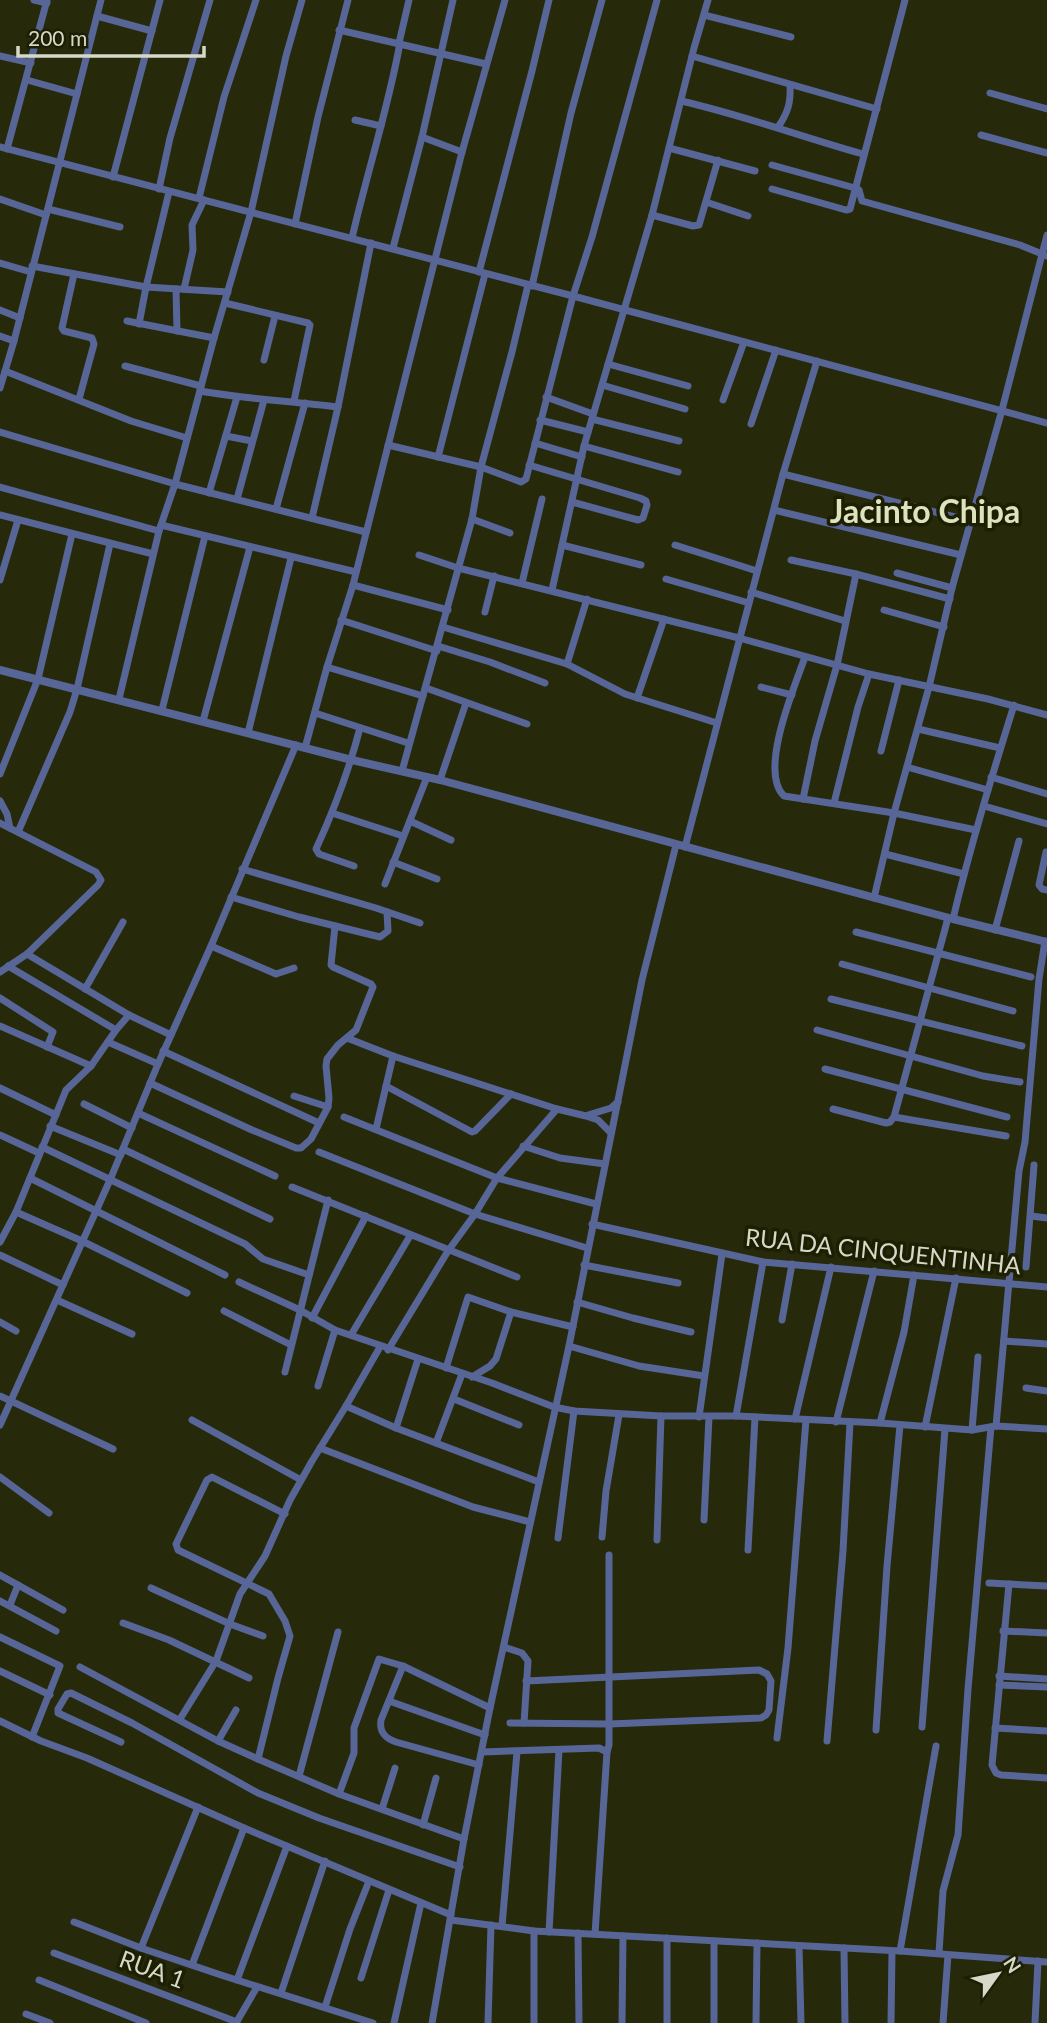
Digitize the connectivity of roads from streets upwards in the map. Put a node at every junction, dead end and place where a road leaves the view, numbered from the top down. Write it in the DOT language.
graph roads {
  1 [pos="34,0"];
  2 [pos="101,0"];
  3 [pos="160,0"];
  4 [pos="210,0"];
  5 [pos="256,0"];
  6 [pos="302,0"];
  7 [pos="348,0"];
  8 [pos="409,0"];
  9 [pos="453,0"];
  10 [pos="505,0"];
  11 [pos="549,0"];
  12 [pos="602,0"];
  13 [pos="657,0"];
  14 [pos="708,0"];
  15 [pos="905,0"];
  16 [pos="47,1"];
  17 [pos="704,15"];
  18 [pos="97,16"];
  19 [pos="339,30"];
  20 [pos="152,31"];
  21 [pos="791,37"];
  22 [pos="399,43"];
  23 [pos="440,53"];
  24 [pos="0,56"];
  25 [pos="692,56"];
  26 [pos="31,63"];
  27 [pos="486,64"];
  28 [pos="27,80"];
  29 [pos="790,85"];
  30 [pos="989,93"];
  31 [pos="77,94"];
  32 [pos="681,101"];
  33 [pos="877,109"];
  34 [pos="1047,109"];
  35 [pos="355,120"];
  36 [pos="382,126"];
  37 [pos="778,127"];
  38 [pos="981,135"];
  39 [pos="422,137"];
  40 [pos="4,148"];
  41 [pos="669,148"];
  42 [pos="462,152"];
  43 [pos="1047,153"];
  44 [pos="863,154"];
  45 [pos="718,160"];
  46 [pos="59,164"];
  47 [pos="772,165"];
  48 [pos="755,171"];
  49 [pos="113,177"];
  50 [pos="855,188"];
  51 [pos="159,189"];
  52 [pos="772,189"];
  53 [pos="169,192"];
  54 [pos="0,199"];
  55 [pos="201,199"];
  56 [pos="706,202"];
  57 [pos="47,212"];
  58 [pos="251,212"];
  59 [pos="652,215"];
  60 [pos="748,216"];
  61 [pos="295,223"];
  62 [pos="120,227"];
  63 [pos="1047,235"];
  64 [pos="352,238"];
  65 [pos="371,243"];
  66 [pos="393,248"];
  67 [pos="1044,255"];
  68 [pos="435,260"];
  69 [pos="0,263"];
  70 [pos="32,269"];
  71 [pos="482,273"];
  72 [pos="74,274"];
  73 [pos="530,286"];
  74 [pos="146,287"];
  75 [pos="180,289"];
  76 [pos="228,292"];
  77 [pos="573,296"];
  78 [pos="225,303"];
  79 [pos="624,309"];
  80 [pos="0,310"];
  81 [pos="275,316"];
  82 [pos="20,318"];
  83 [pos="127,321"];
  84 [pos="139,324"];
  85 [pos="177,331"];
  86 [pos="0,336"];
  87 [pos="214,338"];
  88 [pos="14,341"];
  89 [pos="744,341"];
  90 [pos="776,350"];
  91 [pos="264,360"];
  92 [pos="817,361"];
  93 [pos="608,365"];
  94 [pos="125,366"];
  95 [pos="5,371"];
  96 [pos="1,382"];
  97 [pos="603,385"];
  98 [pos="688,386"];
  99 [pos="200,389"];
  100 [pos="237,397"];
  101 [pos="546,397"];
  102 [pos="79,400"];
  103 [pos="264,400"];
  104 [pos="723,400"];
  105 [pos="294,401"];
  106 [pos="305,403"];
  107 [pos="338,407"];
  108 [pos="685,409"];
  109 [pos="1002,411"];
  110 [pos="593,417"];
  111 [pos="540,420"];
  112 [pos="1047,423"];
  113 [pos="751,424"];
  114 [pos="0,432"];
  115 [pos="589,432"];
  116 [pos="226,436"];
  117 [pos="187,438"];
  118 [pos="252,441"];
  119 [pos="679,441"];
  120 [pos="535,443"];
  121 [pos="388,445"];
  122 [pos="584,446"];
  123 [pos="438,457"];
  124 [pos="582,457"];
  125 [pos="529,465"];
  126 [pos="481,467"];
  127 [pos="678,472"];
  128 [pos="783,474"];
  129 [pos="576,479"];
  130 [pos="175,484"];
  131 [pos="0,486"];
  132 [pos="209,493"];
  133 [pos="237,499"];
  134 [pos="541,499"];
  135 [pos="572,502"];
  136 [pos="276,509"];
  137 [pos="774,510"];
  138 [pos="0,515"];
  139 [pos="312,518"];
  140 [pos="472,519"];
  141 [pos="18,520"];
  142 [pos="971,522"];
  143 [pos="160,528"];
  144 [pos="366,532"];
  145 [pos="510,533"];
  146 [pos="72,534"];
  147 [pos="205,536"];
  148 [pos="110,544"];
  149 [pos="562,545"];
  150 [pos="675,545"];
  151 [pos="250,547"];
  152 [pos="153,554"];
  153 [pos="419,555"];
  154 [pos="961,555"];
  155 [pos="291,558"];
  156 [pos="792,560"];
  157 [pos="641,565"];
  158 [pos="458,568"];
  159 [pos="757,571"];
  160 [pos="356,572"];
  161 [pos="897,573"];
  162 [pos="856,574"];
  163 [pos="494,576"];
  164 [pos="666,579"];
  165 [pos="0,580"];
  166 [pos="522,583"];
  167 [pos="353,585"];
  168 [pos="953,588"];
  169 [pos="552,590"];
  170 [pos="751,592"];
  171 [pos="587,599"];
  172 [pos="950,599"];
  173 [pos="748,603"];
  174 [pos="448,610"];
  175 [pos="884,610"];
  176 [pos="485,612"];
  177 [pos="664,619"];
  178 [pos="341,620"];
  179 [pos="845,621"];
  180 [pos="443,627"];
  181 [pos="944,627"];
  182 [pos="739,638"];
  183 [pos="438,648"];
  184 [pos="805,657"];
  185 [pos="567,664"];
  186 [pos="837,665"];
  187 [pos="327,667"];
  188 [pos="0,670"];
  189 [pos="869,674"];
  190 [pos="38,679"];
  191 [pos="899,680"];
  192 [pos="545,683"];
  193 [pos="761,687"];
  194 [pos="929,687"];
  195 [pos="77,689"];
  196 [pos="424,692"];
  197 [pos="792,695"];
  198 [pos="637,698"];
  199 [pos="119,699"];
  200 [pos="466,703"];
  201 [pos="1014,705"];
  202 [pos="162,710"];
  203 [pos="315,713"];
  204 [pos="1047,715"];
  205 [pos="203,721"];
  206 [pos="716,723"];
  207 [pos="527,724"];
  208 [pos="360,728"];
  209 [pos="918,729"];
  210 [pos="248,733"];
  211 [pos="408,743"];
  212 [pos="300,747"];
  213 [pos="1000,748"];
  214 [pos="881,751"];
  215 [pos="352,760"];
  216 [pos="907,767"];
  217 [pos="402,771"];
  218 [pos="0,774"];
  219 [pos="427,777"];
  220 [pos="991,778"];
  221 [pos="440,780"];
  222 [pos="988,790"];
  223 [pos="1047,793"];
  224 [pos="803,799"];
  225 [pos="0,801"];
  226 [pos="834,803"];
  227 [pos="984,806"];
  228 [pos="332,813"];
  229 [pos="894,813"];
  230 [pos="410,821"];
  231 [pos="0,822"];
  232 [pos="1047,824"];
  233 [pos="14,830"];
  234 [pos="976,830"];
  235 [pos="403,836"];
  236 [pos="451,841"];
  237 [pos="1019,841"];
  238 [pos="680,846"];
  239 [pos="1046,852"];
  240 [pos="885,854"];
  241 [pos="393,862"];
  242 [pos="354,866"];
  243 [pos="242,869"];
  244 [pos="964,874"];
  245 [pos="437,879"];
  246 [pos="385,884"];
  247 [pos="1047,890"];
  248 [pos="231,897"];
  249 [pos="874,898"];
  250 [pos="387,912"];
  251 [pos="951,918"];
  252 [pos="123,922"];
  253 [pos="420,923"];
  254 [pos="335,926"];
  255 [pos="995,930"];
  256 [pos="856,932"];
  257 [pos="1046,942"];
  258 [pos="211,946"];
  259 [pos="938,953"];
  260 [pos="27,954"];
  261 [pos="842,964"];
  262 [pos="8,966"];
  263 [pos="294,968"];
  264 [pos="0,972"];
  265 [pos="1031,977"];
  266 [pos="929,986"];
  267 [pos="85,989"];
  268 [pos="0,998"];
  269 [pos="831,999"];
  270 [pos="1013,1011"];
  271 [pos="130,1015"];
  272 [pos="920,1021"];
  273 [pos="0,1026"];
  274 [pos="116,1030"];
  275 [pos="817,1030"];
  276 [pos="171,1035"];
  277 [pos="347,1038"];
  278 [pos="108,1042"];
  279 [pos="1022,1046"];
  280 [pos="47,1047"];
  281 [pos="163,1051"];
  282 [pos="393,1056"];
  283 [pos="910,1056"];
  284 [pos="158,1063"];
  285 [pos="91,1066"];
  286 [pos="825,1069"];
  287 [pos="1020,1082"];
  288 [pos="150,1083"];
  289 [pos="386,1086"];
  290 [pos="0,1088"];
  291 [pos="901,1089"];
  292 [pos="511,1094"];
  293 [pos="294,1096"];
  294 [pos="619,1102"];
  295 [pos="84,1104"];
  296 [pos="328,1107"];
  297 [pos="557,1109"];
  298 [pos="833,1110"];
  299 [pos="138,1113"];
  300 [pos="56,1115"];
  301 [pos="586,1116"];
  302 [pos="894,1116"];
  303 [pos="344,1117"];
  304 [pos="1007,1117"];
  305 [pos="319,1123"];
  306 [pos="50,1126"];
  307 [pos="132,1128"];
  308 [pos="376,1129"];
  309 [pos="611,1133"];
  310 [pos="0,1135"];
  311 [pos="1006,1136"];
  312 [pos="523,1146"];
  313 [pos="41,1150"];
  314 [pos="122,1152"];
  315 [pos="319,1152"];
  316 [pos="605,1164"];
  317 [pos="1034,1165"];
  318 [pos="275,1177"];
  319 [pos="30,1178"];
  320 [pos="497,1178"];
  321 [pos="110,1181"];
  322 [pos="292,1187"];
  323 [pos="328,1200"];
  324 [pos="596,1204"];
  325 [pos="96,1211"];
  326 [pos="16,1212"];
  327 [pos="475,1214"];
  328 [pos="366,1216"];
  329 [pos="1031,1216"];
  330 [pos="1047,1218"];
  331 [pos="271,1219"];
  332 [pos="592,1224"];
  333 [pos="1,1236"];
  334 [pos="410,1236"];
  335 [pos="82,1241"];
  336 [pos="587,1248"];
  337 [pos="448,1251"];
  338 [pos="722,1254"];
  339 [pos="0,1255"];
  340 [pos="763,1262"];
  341 [pos="792,1264"];
  342 [pos="584,1265"];
  343 [pos="831,1267"];
  344 [pos="1026,1268"];
  345 [pos="874,1271"];
  346 [pos="225,1275"];
  347 [pos="309,1275"];
  348 [pos="914,1275"];
  349 [pos="517,1277"];
  350 [pos="956,1278"];
  351 [pos="239,1282"];
  352 [pos="678,1283"];
  353 [pos="1010,1284"];
  354 [pos="63,1285"];
  355 [pos="1047,1287"];
  356 [pos="187,1293"];
  357 [pos="57,1300"];
  358 [pos="577,1302"];
  359 [pos="300,1310"];
  360 [pos="224,1311"];
  361 [pos="511,1312"];
  362 [pos="312,1318"];
  363 [pos="782,1320"];
  364 [pos="0,1322"];
  365 [pos="573,1327"];
  366 [pos="16,1331"];
  367 [pos="335,1331"];
  368 [pos="691,1332"];
  369 [pos="132,1334"];
  370 [pos="351,1335"];
  371 [pos="1004,1341"];
  372 [pos="1047,1344"];
  373 [pos="291,1345"];
  374 [pos="569,1346"];
  375 [pos="384,1348"];
  376 [pos="978,1357"];
  377 [pos="418,1359"];
  378 [pos="446,1368"];
  379 [pos="285,1372"];
  380 [pos="462,1374"];
  381 [pos="704,1376"];
  382 [pos="472,1377"];
  383 [pos="318,1386"];
  384 [pos="1026,1388"];
  385 [pos="1047,1391"];
  386 [pos="0,1396"];
  387 [pos="454,1399"];
  388 [pos="10,1401"];
  389 [pos="346,1406"];
  390 [pos="554,1407"];
  391 [pos="574,1411"];
  392 [pos="619,1415"];
  393 [pos="661,1416"];
  394 [pos="736,1416"];
  395 [pos="699,1417"];
  396 [pos="709,1417"];
  397 [pos="755,1417"];
  398 [pos="795,1419"];
  399 [pos="192,1420"];
  400 [pos="806,1420"];
  401 [pos="836,1422"];
  402 [pos="850,1423"];
  403 [pos="880,1423"];
  404 [pos="0,1425"];
  405 [pos="519,1425"];
  406 [pos="900,1425"];
  407 [pos="993,1426"];
  408 [pos="925,1427"];
  409 [pos="396,1428"];
  410 [pos="945,1429"];
  411 [pos="1047,1429"];
  412 [pos="972,1430"];
  413 [pos="436,1443"];
  414 [pos="320,1448"];
  415 [pos="113,1449"];
  416 [pos="0,1477"];
  417 [pos="301,1480"];
  418 [pos="539,1482"];
  419 [pos="49,1513"];
  420 [pos="285,1514"];
  421 [pos="704,1521"];
  422 [pos="530,1522"];
  423 [pos="603,1537"];
  424 [pos="558,1538"];
  425 [pos="657,1540"];
  426 [pos="748,1550"];
  427 [pos="609,1555"];
  428 [pos="0,1575"];
  429 [pos="247,1582"];
  430 [pos="989,1583"];
  431 [pos="1009,1584"];
  432 [pos="18,1585"];
  433 [pos="1047,1586"];
  434 [pos="151,1588"];
  435 [pos="0,1601"];
  436 [pos="10,1605"];
  437 [pos="63,1611"];
  438 [pos="122,1623"];
  439 [pos="230,1624"];
  440 [pos="56,1631"];
  441 [pos="338,1632"];
  442 [pos="1003,1632"];
  443 [pos="1047,1633"];
  444 [pos="263,1636"];
  445 [pos="0,1637"];
  446 [pos="504,1647"];
  447 [pos="216,1661"];
  448 [pos="402,1666"];
  449 [pos="80,1667"];
  450 [pos="0,1671"];
  451 [pos="609,1676"];
  452 [pos="249,1678"];
  453 [pos="1047,1679"];
  454 [pos="526,1681"];
  455 [pos="999,1681"];
  456 [pos="1047,1686"];
  457 [pos="50,1695"];
  458 [pos="389,1702"];
  459 [pos="491,1708"];
  460 [pos="236,1710"];
  461 [pos="180,1719"];
  462 [pos="0,1721"];
  463 [pos="510,1723"];
  464 [pos="524,1723"];
  465 [pos="609,1724"];
  466 [pos="922,1727"];
  467 [pos="995,1728"];
  468 [pos="876,1730"];
  469 [pos="1047,1731"];
  470 [pos="485,1735"];
  471 [pos="32,1737"];
  472 [pos="776,1738"];
  473 [pos="218,1741"];
  474 [pos="827,1741"];
  475 [pos="121,1742"];
  476 [pos="936,1746"];
  477 [pos="559,1750"];
  478 [pos="481,1752"];
  479 [pos="517,1752"];
  480 [pos="607,1752"];
  481 [pos="258,1759"];
  482 [pos="479,1765"];
  483 [pos="395,1768"];
  484 [pos="299,1776"];
  485 [pos="436,1778"];
  486 [pos="1047,1778"];
  487 [pos="339,1794"];
  488 [pos="198,1807"];
  489 [pos="382,1809"];
  490 [pos="423,1825"];
  491 [pos="244,1828"];
  492 [pos="464,1839"];
  493 [pos="286,1846"];
  494 [pos="325,1861"];
  495 [pos="460,1867"];
  496 [pos="369,1881"];
  497 [pos="389,1890"];
  498 [pos="421,1903"];
  499 [pos="451,1917"];
  500 [pos="74,1922"];
  501 [pos="491,1925"];
  502 [pos="502,1926"];
  503 [pos="534,1931"];
  504 [pos="549,1932"];
  505 [pos="578,1933"];
  506 [pos="595,1934"];
  507 [pos="623,1936"];
  508 [pos="667,1938"];
  509 [pos="714,1941"];
  510 [pos="757,1943"];
  511 [pos="799,1946"];
  512 [pos="141,1948"];
  513 [pos="844,1948"];
  514 [pos="896,1951"];
  515 [pos="54,1953"];
  516 [pos="944,1954"];
  517 [pos="1038,1961"];
  518 [pos="1047,1962"];
  519 [pos="192,1965"];
  520 [pos="1038,1972"];
  521 [pos="1047,1973"];
  522 [pos="361,1978"];
  523 [pos="38,1980"];
  524 [pos="237,1980"];
  525 [pos="257,1987"];
  526 [pos="281,1993"];
  527 [pos="325,2007"];
  528 [pos="26,2014"];
  529 [pos="237,2022"];
  530 [pos="50,2023"];
  531 [pos="146,2023"];
  532 [pos="373,2023"];
  533 [pos="394,2023"];
  534 [pos="432,2023"];
  535 [pos="488,2023"];
  536 [pos="534,2023"];
  537 [pos="579,2023"];
  538 [pos="622,2023"];
  539 [pos="667,2023"];
  540 [pos="713,2023"];
  541 [pos="756,2023"];
  542 [pos="801,2023"];
  543 [pos="845,2023"];
  544 [pos="891,2023"];
  545 [pos="943,2023"];
  546 [pos="1035,2023"];
  1 -- 16 [label="street"];
  2 -- 18 [label="street"];
  3 -- 20 [label="street"];
  4 -- 51 [label="street"];
  5 -- 55 [label="street"];
  6 -- 58 [label="street"];
  7 -- 19 [label="street"];
  8 -- 22 [label="street"];
  9 -- 23 [label="street"];
  10 -- 27 [label="street"];
  11 -- 71 [label="street"];
  12 -- 73 [label="street"];
  13 -- 77 [label="street"];
  14 -- 17 [label="street"];
  15 -- 33 [label="street"];
  16 -- 26 [label="street"];
  17 -- 21 [label="street"];
  17 -- 25 [label="street"];
  18 -- 20 [label="street"];
  18 -- 31 [label="street"];
  19 -- 22 [label="street"];
  19 -- 61 [label="street"];
  20 -- 49 [label="street"];
  22 -- 23 [label="street"];
  22 -- 36 [label="street"];
  23 -- 27 [label="street"];
  23 -- 39 [label="street"];
  24 -- 26 [label="street"];
  25 -- 29 [label="street"];
  25 -- 32 [label="street"];
  26 -- 28 [label="street"];
  27 -- 42 [label="street"];
  28 -- 31 [label="street"];
  28 -- 40 [label="street"];
  29 -- 33 [label="street"];
  29 -- 37 [label="street"];
  30 -- 34 [label="street"];
  31 -- 46 [label="street"];
  32 -- 37 [label="street"];
  32 -- 41 [label="street"];
  33 -- 44 [label="street"];
  35 -- 36 [label="street"];
  36 -- 64 [label="street"];
  37 -- 44 [label="street"];
  38 -- 43 [label="street"];
  39 -- 42 [label="street"];
  39 -- 66 [label="street"];
  40 -- 46 [label="street"];
  41 -- 45 [label="street"];
  41 -- 59 [label="street"];
  42 -- 68 [label="street"];
  44 -- 50 [label="street"];
  45 -- 48 [label="street"];
  45 -- 56 [label="street"];
  46 -- 49 [label="street"];
  46 -- 57 [label="street"];
  47 -- 50 [label="street"];
  49 -- 51 [label="street"];
  50 -- 52 [label="street"];
  50 -- 67 [label="street"];
  51 -- 53 [label="street"];
  53 -- 55 [label="street"];
  53 -- 74 [label="street"];
  54 -- 57 [label="street"];
  55 -- 58 [label="street"];
  55 -- 75 [label="street"];
  56 -- 59 [label="street"];
  56 -- 60 [label="street"];
  57 -- 62 [label="street"];
  57 -- 70 [label="street"];
  58 -- 61 [label="street"];
  58 -- 76 [label="street"];
  59 -- 79 [label="street"];
  61 -- 64 [label="street"];
  63 -- 67 [label="street"];
  64 -- 65 [label="street"];
  65 -- 66 [label="street"];
  65 -- 107 [label="street"];
  66 -- 68 [label="street"];
  67 -- 109 [label="street"];
  68 -- 71 [label="street"];
  68 -- 121 [label="street"];
  69 -- 70 [label="street"];
  70 -- 72 [label="street"];
  70 -- 82 [label="street"];
  71 -- 73 [label="street"];
  71 -- 123 [label="street"];
  72 -- 74 [label="street"];
  72 -- 102 [label="street"];
  73 -- 77 [label="street"];
  73 -- 126 [label="street"];
  74 -- 75 [label="street"];
  74 -- 84 [label="street"];
  75 -- 76 [label="street"];
  75 -- 85 [label="street"];
  76 -- 78 [label="street"];
  77 -- 79 [label="street"];
  77 -- 101 [label="street"];
  78 -- 81 [label="street"];
  78 -- 87 [label="street"];
  79 -- 89 [label="street"];
  79 -- 93 [label="street"];
  80 -- 82 [label="street"];
  81 -- 91 [label="street"];
  81 -- 105 [label="street"];
  82 -- 88 [label="street"];
  83 -- 84 [label="street"];
  84 -- 85 [label="street"];
  85 -- 87 [label="street"];
  86 -- 88 [label="street"];
  87 -- 99 [label="street"];
  88 -- 95 [label="street"];
  89 -- 90 [label="street"];
  89 -- 104 [label="street"];
  90 -- 92 [label="street"];
  90 -- 113 [label="street"];
  92 -- 109 [label="street"];
  92 -- 128 [label="street"];
  93 -- 97 [label="street"];
  93 -- 98 [label="street"];
  94 -- 99 [label="street"];
  95 -- 96 [label="street"];
  95 -- 102 [label="street"];
  97 -- 108 [label="street"];
  97 -- 110 [label="street"];
  99 -- 100 [label="street"];
  99 -- 117 [label="street"];
  100 -- 103 [label="street"];
  100 -- 116 [label="street"];
  101 -- 110 [label="street"];
  101 -- 111 [label="street"];
  102 -- 117 [label="street"];
  103 -- 105 [label="street"];
  103 -- 118 [label="street"];
  105 -- 106 [label="street"];
  106 -- 107 [label="street"];
  106 -- 136 [label="street"];
  107 -- 139 [label="street"];
  109 -- 112 [label="street"];
  109 -- 142 [label="street"];
  110 -- 115 [label="street"];
  110 -- 119 [label="street"];
  111 -- 115 [label="street"];
  111 -- 120 [label="street"];
  114 -- 130 [label="street"];
  115 -- 122 [label="street"];
  116 -- 118 [label="street"];
  116 -- 132 [label="street"];
  117 -- 130 [label="street"];
  118 -- 133 [label="street"];
  120 -- 124 [label="street"];
  120 -- 125 [label="street"];
  121 -- 123 [label="street"];
  121 -- 144 [label="street"];
  122 -- 124 [label="street"];
  122 -- 127 [label="street"];
  123 -- 126 [label="street"];
  124 -- 129 [label="street"];
  125 -- 126 [label="street"];
  125 -- 129 [label="street"];
  126 -- 140 [label="street"];
  128 -- 137 [label="street"];
  128 -- 142 [label="street"];
  129 -- 135 [label="street"];
  129 -- 135 [label="street"];
  130 -- 132 [label="street"];
  130 -- 143 [label="street"];
  131 -- 143 [label="street"];
  132 -- 133 [label="street"];
  133 -- 136 [label="street"];
  134 -- 166 [label="street"];
  135 -- 149 [label="street"];
  136 -- 139 [label="street"];
  137 -- 154 [label="street"];
  137 -- 159 [label="street"];
  138 -- 141 [label="street"];
  139 -- 144 [label="street"];
  140 -- 145 [label="street"];
  140 -- 158 [label="street"];
  141 -- 146 [label="street"];
  141 -- 165 [label="street"];
  142 -- 154 [label="street"];
  143 -- 147 [label="street"];
  143 -- 152 [label="street"];
  144 -- 160 [label="street"];
  146 -- 148 [label="street"];
  146 -- 190 [label="street"];
  147 -- 151 [label="street"];
  147 -- 202 [label="street"];
  148 -- 152 [label="street"];
  148 -- 195 [label="street"];
  149 -- 157 [label="street"];
  149 -- 169 [label="street"];
  150 -- 159 [label="street"];
  151 -- 155 [label="street"];
  151 -- 205 [label="street"];
  152 -- 199 [label="street"];
  153 -- 158 [label="street"];
  154 -- 168 [label="street"];
  155 -- 160 [label="street"];
  155 -- 210 [label="street"];
  156 -- 162 [label="street"];
  158 -- 163 [label="street"];
  158 -- 174 [label="street"];
  159 -- 170 [label="street"];
  160 -- 167 [label="street"];
  161 -- 168 [label="street"];
  162 -- 172 [label="street"];
  162 -- 179 [label="street"];
  163 -- 166 [label="street"];
  163 -- 176 [label="street"];
  164 -- 173 [label="street"];
  166 -- 169 [label="street"];
  167 -- 174 [label="street"];
  167 -- 178 [label="street"];
  168 -- 172 [label="street"];
  169 -- 171 [label="street"];
  170 -- 173 [label="street"];
  170 -- 179 [label="street"];
  171 -- 177 [label="street"];
  171 -- 185 [label="street"];
  172 -- 181 [label="street"];
  173 -- 182 [label="street"];
  174 -- 180 [label="street"];
  175 -- 181 [label="street"];
  177 -- 182 [label="street"];
  177 -- 198 [label="street"];
  178 -- 183 [label="street"];
  178 -- 187 [label="street"];
  179 -- 186 [label="street"];
  180 -- 183 [label="street"];
  180 -- 185 [label="street"];
  181 -- 194 [label="street"];
  182 -- 184 [label="street"];
  182 -- 206 [label="street"];
  183 -- 192 [label="street"];
  183 -- 196 [label="street"];
  184 -- 186 [label="street"];
  184 -- 197 [label="street"];
  185 -- 198 [label="street"];
  186 -- 189 [label="street"];
  186 -- 224 [label="street"];
  187 -- 196 [label="street"];
  187 -- 203 [label="street"];
  188 -- 190 [label="street"];
  189 -- 191 [label="street"];
  189 -- 226 [label="street"];
  190 -- 195 [label="street"];
  190 -- 218 [label="street"];
  191 -- 194 [label="street"];
  191 -- 214 [label="street"];
  193 -- 197 [label="street"];
  194 -- 201 [label="street"];
  194 -- 209 [label="street"];
  195 -- 199 [label="street"];
  195 -- 233 [label="street"];
  196 -- 200 [label="street"];
  196 -- 211 [label="street"];
  197 -- 224 [label="street"];
  198 -- 206 [label="street"];
  199 -- 202 [label="street"];
  200 -- 207 [label="street"];
  200 -- 221 [label="street"];
  201 -- 204 [label="street"];
  201 -- 213 [label="street"];
  202 -- 205 [label="street"];
  203 -- 208 [label="street"];
  203 -- 212 [label="street"];
  205 -- 210 [label="street"];
  206 -- 238 [label="street"];
  208 -- 211 [label="street"];
  208 -- 215 [label="street"];
  209 -- 213 [label="street"];
  209 -- 216 [label="street"];
  210 -- 212 [label="street"];
  211 -- 217 [label="street"];
  212 -- 215 [label="street"];
  212 -- 243 [label="street"];
  213 -- 220 [label="street"];
  215 -- 217 [label="street"];
  215 -- 228 [label="street"];
  216 -- 222 [label="street"];
  216 -- 229 [label="street"];
  217 -- 219 [label="street"];
  219 -- 221 [label="street"];
  219 -- 230 [label="street"];
  220 -- 222 [label="street"];
  220 -- 223 [label="street"];
  221 -- 238 [label="street"];
  222 -- 227 [label="street"];
  224 -- 226 [label="street"];
  225 -- 233 [label="street"];
  226 -- 229 [label="street"];
  227 -- 232 [label="street"];
  227 -- 234 [label="street"];
  228 -- 235 [label="street"];
  228 -- 242 [label="street"];
  229 -- 234 [label="street"];
  229 -- 240 [label="street"];
  230 -- 235 [label="street"];
  230 -- 236 [label="street"];
  231 -- 233 [label="street"];
  233 -- 260 [label="street"];
  234 -- 244 [label="street"];
  235 -- 241 [label="street"];
  237 -- 255 [label="street"];
  238 -- 249 [label="street"];
  238 -- 294 [label="street"];
  239 -- 247 [label="street"];
  240 -- 244 [label="street"];
  240 -- 249 [label="street"];
  241 -- 245 [label="street"];
  241 -- 246 [label="street"];
  243 -- 248 [label="street"];
  243 -- 250 [label="street"];
  244 -- 251 [label="street"];
  248 -- 254 [label="street"];
  248 -- 258 [label="street"];
  249 -- 251 [label="street"];
  250 -- 253 [label="street"];
  250 -- 254 [label="street"];
  251 -- 255 [label="street"];
  251 -- 259 [label="street"];
  252 -- 267 [label="street"];
  254 -- 277 [label="street"];
  255 -- 257 [label="street"];
  256 -- 259 [label="street"];
  257 -- 353 [label="street"];
  258 -- 263 [label="street"];
  258 -- 276 [label="street"];
  259 -- 265 [label="street"];
  259 -- 266 [label="street"];
  260 -- 262 [label="street"];
  260 -- 267 [label="street"];
  261 -- 266 [label="street"];
  262 -- 264 [label="street"];
  262 -- 274 [label="street"];
  266 -- 270 [label="street"];
  266 -- 272 [label="street"];
  267 -- 271 [label="street"];
  268 -- 280 [label="street"];
  269 -- 272 [label="street"];
  271 -- 274 [label="street"];
  271 -- 276 [label="street"];
  272 -- 279 [label="street"];
  272 -- 283 [label="street"];
  273 -- 280 [label="street"];
  274 -- 278 [label="street"];
  275 -- 283 [label="street"];
  276 -- 281 [label="street"];
  277 -- 282 [label="street"];
  277 -- 296 [label="street"];
  278 -- 284 [label="street"];
  278 -- 285 [label="street"];
  280 -- 285 [label="street"];
  281 -- 284 [label="street"];
  281 -- 305 [label="street"];
  282 -- 289 [label="street"];
  282 -- 292 [label="street"];
  283 -- 287 [label="street"];
  283 -- 291 [label="street"];
  284 -- 288 [label="street"];
  285 -- 300 [label="street"];
  286 -- 291 [label="street"];
  288 -- 299 [label="street"];
  288 -- 305 [label="street"];
  289 -- 292 [label="street"];
  289 -- 308 [label="street"];
  290 -- 300 [label="street"];
  291 -- 302 [label="street"];
  291 -- 304 [label="street"];
  292 -- 297 [label="street"];
  293 -- 296 [label="street"];
  294 -- 301 [label="street"];
  294 -- 309 [label="street"];
  295 -- 307 [label="street"];
  296 -- 305 [label="street"];
  297 -- 301 [label="street"];
  297 -- 312 [label="street"];
  298 -- 302 [label="street"];
  299 -- 307 [label="street"];
  299 -- 318 [label="street"];
  300 -- 306 [label="street"];
  301 -- 309 [label="street"];
  302 -- 311 [label="street"];
  303 -- 308 [label="street"];
  306 -- 313 [label="street"];
  306 -- 314 [label="street"];
  307 -- 314 [label="street"];
  308 -- 320 [label="street"];
  309 -- 316 [label="street"];
  310 -- 313 [label="street"];
  312 -- 316 [label="street"];
  312 -- 320 [label="street"];
  313 -- 319 [label="street"];
  313 -- 321 [label="street"];
  314 -- 321 [label="street"];
  314 -- 331 [label="street"];
  315 -- 327 [label="street"];
  316 -- 324 [label="street"];
  317 -- 329 [label="street"];
  319 -- 325 [label="street"];
  319 -- 326 [label="street"];
  320 -- 324 [label="street"];
  320 -- 327 [label="street"];
  321 -- 325 [label="street"];
  321 -- 347 [label="street"];
  322 -- 323 [label="street"];
  323 -- 328 [label="street"];
  323 -- 347 [label="street"];
  324 -- 332 [label="street"];
  325 -- 335 [label="street"];
  325 -- 346 [label="street"];
  326 -- 333 [label="street"];
  326 -- 335 [label="street"];
  327 -- 336 [label="street"];
  327 -- 337 [label="street"];
  328 -- 334 [label="street"];
  328 -- 362 [label="street"];
  329 -- 330 [label="street"];
  329 -- 344 [label="street"];
  332 -- 336 [label="street"];
  332 -- 338 [label="street, RUA DA CINQUENTINHA"];
  334 -- 337 [label="street"];
  334 -- 370 [label="street"];
  335 -- 354 [label="street"];
  335 -- 356 [label="street"];
  336 -- 342 [label="street"];
  337 -- 349 [label="street"];
  337 -- 375 [label="street"];
  338 -- 340 [label="street, RUA DA CINQUENTINHA"];
  338 -- 381 [label="street"];
  339 -- 354 [label="street"];
  340 -- 341 [label="street, RUA DA CINQUENTINHA"];
  340 -- 394 [label="street"];
  341 -- 343 [label="street, RUA DA CINQUENTINHA"];
  341 -- 363 [label="street"];
  342 -- 352 [label="street"];
  342 -- 358 [label="street"];
  343 -- 345 [label="street, RUA DA CINQUENTINHA"];
  343 -- 398 [label="street"];
  345 -- 348 [label="street, RUA DA CINQUENTINHA"];
  345 -- 401 [label="street"];
  347 -- 359 [label="street"];
  348 -- 350 [label="street, RUA DA CINQUENTINHA"];
  348 -- 403 [label="street"];
  350 -- 353 [label="street, RUA DA CINQUENTINHA"];
  350 -- 408 [label="street"];
  351 -- 359 [label="street"];
  353 -- 355 [label="street, RUA DA CINQUENTINHA"];
  353 -- 371 [label="street"];
  354 -- 357 [label="street"];
  357 -- 369 [label="street"];
  357 -- 388 [label="street"];
  358 -- 365 [label="street"];
  358 -- 368 [label="street"];
  359 -- 362 [label="street"];
  359 -- 373 [label="street"];
  360 -- 373 [label="street"];
  361 -- 365 [label="street"];
  361 -- 378 [label="street"];
  361 -- 382 [label="street"];
  362 -- 367 [label="street"];
  364 -- 366 [label="street"];
  365 -- 374 [label="street"];
  367 -- 370 [label="street"];
  367 -- 383 [label="street"];
  370 -- 375 [label="street"];
  371 -- 372 [label="street"];
  371 -- 407 [label="street"];
  373 -- 379 [label="street"];
  374 -- 381 [label="street"];
  374 -- 390 [label="street"];
  375 -- 377 [label="street"];
  375 -- 389 [label="street"];
  376 -- 412 [label="street"];
  377 -- 378 [label="street"];
  377 -- 409 [label="street"];
  378 -- 380 [label="street"];
  380 -- 382 [label="street"];
  380 -- 387 [label="street"];
  381 -- 395 [label="street"];
  382 -- 390 [label="street"];
  384 -- 385 [label="street"];
  386 -- 388 [label="street"];
  387 -- 405 [label="street"];
  387 -- 413 [label="street"];
  388 -- 404 [label="street"];
  388 -- 415 [label="street"];
  389 -- 409 [label="street"];
  389 -- 414 [label="street"];
  390 -- 391 [label="street"];
  390 -- 418 [label="street"];
  391 -- 392 [label="street"];
  391 -- 424 [label="street"];
  392 -- 393 [label="street"];
  392 -- 423 [label="street"];
  393 -- 395 [label="street"];
  393 -- 425 [label="street"];
  394 -- 396 [label="street"];
  394 -- 397 [label="street"];
  395 -- 396 [label="street"];
  396 -- 421 [label="street"];
  397 -- 398 [label="street"];
  397 -- 426 [label="street"];
  398 -- 400 [label="street"];
  399 -- 417 [label="street"];
  400 -- 401 [label="street"];
  400 -- 472 [label="street"];
  401 -- 402 [label="street"];
  402 -- 403 [label="street"];
  402 -- 474 [label="street"];
  403 -- 406 [label="street"];
  406 -- 408 [label="street"];
  406 -- 468 [label="street"];
  407 -- 411 [label="street"];
  407 -- 412 [label="street"];
  407 -- 516 [label="street"];
  408 -- 410 [label="street"];
  409 -- 413 [label="street"];
  410 -- 412 [label="street"];
  410 -- 466 [label="street"];
  413 -- 418 [label="street"];
  414 -- 417 [label="street"];
  414 -- 422 [label="street"];
  416 -- 419 [label="street"];
  417 -- 420 [label="street"];
  418 -- 422 [label="street"];
  420 -- 429 [label="street"];
  420 -- 429 [label="street"];
  422 -- 446 [label="street"];
  427 -- 451 [label="street"];
  428 -- 432 [label="street"];
  429 -- 439 [label="street"];
  429 -- 481 [label="street"];
  430 -- 431 [label="street"];
  431 -- 433 [label="street"];
  431 -- 442 [label="street"];
  432 -- 436 [label="street"];
  432 -- 437 [label="street"];
  434 -- 439 [label="street"];
  435 -- 436 [label="street"];
  436 -- 440 [label="street"];
  438 -- 447 [label="street"];
  439 -- 444 [label="street"];
  439 -- 447 [label="street"];
  441 -- 484 [label="street"];
  442 -- 443 [label="street"];
  442 -- 455 [label="street"];
  445 -- 457 [label="street"];
  446 -- 454 [label="street"];
  446 -- 459 [label="street"];
  447 -- 452 [label="street"];
  447 -- 461 [label="street"];
  448 -- 458 [label="street"];
  448 -- 459 [label="street"];
  448 -- 487 [label="street"];
  449 -- 461 [label="street"];
  450 -- 457 [label="street"];
  451 -- 454 [label="street"];
  451 -- 465 [label="street"];
  451 -- 465 [label="street"];
  453 -- 455 [label="street"];
  454 -- 464 [label="street"];
  455 -- 456 [label="street"];
  455 -- 467 [label="street"];
  457 -- 471 [label="street"];
  458 -- 470 [label="street"];
  458 -- 482 [label="street"];
  459 -- 470 [label="street"];
  460 -- 473 [label="street"];
  461 -- 473 [label="street"];
  462 -- 471 [label="street"];
  463 -- 464 [label="street"];
  464 -- 465 [label="street"];
  465 -- 480 [label="street"];
  467 -- 469 [label="street"];
  467 -- 486 [label="street"];
  470 -- 478 [label="street"];
  471 -- 488 [label="street"];
  473 -- 481 [label="street"];
  475 -- 495 [label="street"];
  476 -- 514 [label="street"];
  477 -- 479 [label="street"];
  477 -- 480 [label="street"];
  477 -- 504 [label="street"];
  478 -- 479 [label="street"];
  478 -- 482 [label="street"];
  479 -- 502 [label="street"];
  480 -- 506 [label="street"];
  481 -- 484 [label="street"];
  482 -- 492 [label="street"];
  483 -- 489 [label="street"];
  484 -- 487 [label="street"];
  485 -- 490 [label="street"];
  487 -- 489 [label="street"];
  488 -- 491 [label="street"];
  488 -- 512 [label="street"];
  489 -- 490 [label="street"];
  490 -- 492 [label="street"];
  491 -- 493 [label="street"];
  491 -- 519 [label="street"];
  492 -- 495 [label="street"];
  493 -- 494 [label="street"];
  493 -- 524 [label="street"];
  494 -- 496 [label="street"];
  494 -- 526 [label="street"];
  495 -- 499 [label="street"];
  496 -- 497 [label="street"];
  496 -- 527 [label="street"];
  497 -- 498 [label="street"];
  497 -- 522 [label="street"];
  498 -- 499 [label="street"];
  498 -- 533 [label="street"];
  499 -- 501 [label="street"];
  499 -- 534 [label="street"];
  500 -- 512 [label="street"];
  501 -- 502 [label="street"];
  501 -- 535 [label="street"];
  502 -- 503 [label="street"];
  503 -- 504 [label="street"];
  503 -- 536 [label="street"];
  504 -- 505 [label="street"];
  505 -- 506 [label="street"];
  505 -- 537 [label="street"];
  506 -- 507 [label="street"];
  507 -- 508 [label="street"];
  507 -- 538 [label="street"];
  508 -- 509 [label="street"];
  508 -- 539 [label="street"];
  509 -- 510 [label="street"];
  509 -- 540 [label="street"];
  510 -- 511 [label="street"];
  510 -- 541 [label="street"];
  511 -- 513 [label="street"];
  511 -- 542 [label="street"];
  512 -- 519 [label="street"];
  513 -- 514 [label="street"];
  513 -- 543 [label="street"];
  514 -- 516 [label="street"];
  514 -- 544 [label="street"];
  515 -- 529 [label="street, RUA 1"];
  516 -- 517 [label="street"];
  516 -- 545 [label="street"];
  517 -- 518 [label="street"];
  517 -- 520 [label="street"];
  519 -- 524 [label="street"];
  520 -- 521 [label="street"];
  520 -- 546 [label="street"];
  523 -- 531 [label="street"];
  524 -- 525 [label="street"];
  525 -- 526 [label="street"];
  525 -- 529 [label="street"];
  526 -- 527 [label="street"];
  527 -- 532 [label="street"];
  528 -- 530 [label="street"];
}
